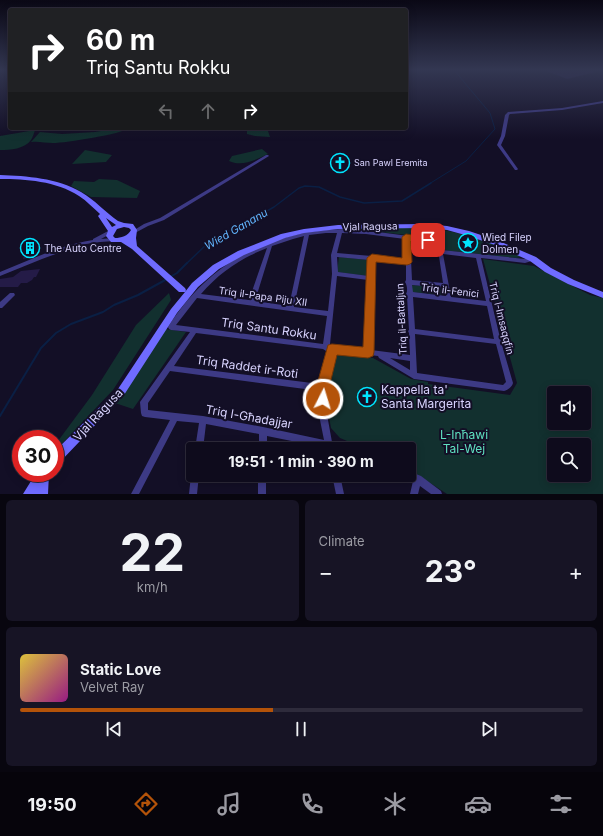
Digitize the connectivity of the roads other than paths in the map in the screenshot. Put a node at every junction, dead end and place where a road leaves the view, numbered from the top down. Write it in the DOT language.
graph roads {
  1 [pos="603,102"];
  2 [pos="267,156"];
  3 [pos="516,169"];
  4 [pos="0,178"];
  5 [pos="122,225"];
  6 [pos="340,230"];
  7 [pos="111,231"];
  8 [pos="132,231"];
  9 [pos="306,232"];
  10 [pos="406,237"];
  11 [pos="113,240"];
  12 [pos="122,240"];
  13 [pos="89,243"];
  14 [pos="270,245"];
  15 [pos="134,247"];
  16 [pos="440,252"];
  17 [pos="334,255"];
  18 [pos="478,256"];
  19 [pos="372,258"];
  20 [pos="533,259"];
  21 [pos="407,262"];
  22 [pos="0,274"];
  23 [pos="335,274"];
  24 [pos="371,278"];
  25 [pos="408,282"];
  26 [pos="447,286"];
  27 [pos="187,288"];
  28 [pos="409,294"];
  29 [pos="12,295"];
  30 [pos="603,295"];
  31 [pos="449,299"];
  32 [pos="251,303"];
  33 [pos="489,304"];
  34 [pos="0,306"];
  35 [pos="291,309"];
  36 [pos="330,314"];
  37 [pos="195,330"];
  38 [pos="411,331"];
  39 [pos="498,342"];
  40 [pos="329,348"];
  41 [pos="368,352"];
  42 [pos="378,354"];
  43 [pos="413,358"];
  44 [pos="169,368"];
  45 [pos="414,376"];
  46 [pos="322,388"];
  47 [pos="175,417"];
  48 [pos="202,420"];
  49 [pos="263,431"];
  50 [pos="200,442"];
  51 [pos="263,442"];
  52 [pos="309,442"];
  53 [pos="329,442"];
  54 [pos="64,450"];
  55 [pos="418,479"];
  56 [pos="37,482"];
  57 [pos="43,482"];
  58 [pos="194,482"];
  59 [pos="262,482"];
  60 [pos="337,482"];
  61 [pos="29,494"];
  62 [pos="42,494"];
  63 [pos="134,494"];
  64 [pos="193,494"];
  65 [pos="262,494"];
  66 [pos="340,494"];
  67 [pos="414,494"];
  68 [pos="438,494"];
  1 -- 3 [label="street"];
  2 -- 8 [label="street"];
  4 -- 5 [label="main road"];
  4 -- 7 [label="main road"];
  5 -- 7 [label="main road"];
  5 -- 8 [label="main road"];
  6 -- 9 [label="street"];
  6 -- 10 [label="street"];
  6 -- 17 [label="street"];
  7 -- 11 [label="main road"];
  7 -- 13 [label="street"];
  8 -- 12 [label="main road"];
  8 -- 15 [label="main road"];
  9 -- 14 [label="street"];
  9 -- 20 [label="main road, Vjal Ragusa"];
  9 -- 27 [label="main road, Vjal Ragusa"];
  9 -- 35 [label="street"];
  10 -- 16 [label="street"];
  10 -- 21 [label="street, Triq il-Battaljun"];
  11 -- 12 [label="main road"];
  11 -- 13 [label="street"];
  12 -- 15 [label="main road"];
  13 -- 22 [label="street"];
  14 -- 27 [label="street"];
  14 -- 32 [label="street"];
  15 -- 27 [label="main road"];
  16 -- 18 [label="street"];
  16 -- 26 [label="street"];
  17 -- 19 [label="street"];
  17 -- 23 [label="street"];
  18 -- 20 [label="street"];
  18 -- 33 [label="street, Triq l-Imsaqqfin"];
  19 -- 21 [label="street"];
  19 -- 24 [label="street"];
  20 -- 30 [label="main road, Vjal Ragusa"];
  21 -- 25 [label="street, Triq il-Battaljun"];
  23 -- 24 [label="street"];
  23 -- 36 [label="street"];
  24 -- 41 [label="street"];
  25 -- 26 [label="street"];
  25 -- 28 [label="street, Triq il-Battaljun"];
  26 -- 31 [label="street"];
  27 -- 32 [label="street, Triq il-Papa Piju XII"];
  27 -- 37 [label="street, Triq Santu Rokku"];
  27 -- 54 [label="main road, Vjal Ragusa"];
  28 -- 31 [label="street, Triq il-Fenici"];
  28 -- 38 [label="street, Triq il-Battaljun"];
  29 -- 34 [label="street"];
  31 -- 33 [label="street, Triq il-Fenici"];
  32 -- 35 [label="street, Triq il-Papa Piju XII"];
  33 -- 39 [label="street, Triq l-Imsaqqfin"];
  35 -- 36 [label="street, Triq il-Papa Piju XII"];
  36 -- 40 [label="street"];
  37 -- 40 [label="street, Triq Santu Rokku"];
  37 -- 44 [label="street"];
  38 -- 39 [label="street"];
  38 -- 43 [label="street, Triq il-Battaljun"];
  39 -- 45 [label="street, Triq l-Imsaqqfin"];
  40 -- 41 [label="street, Triq Santu Rokku"];
  40 -- 46 [label="street"];
  41 -- 42 [label="street, Triq Santu Rokku"];
  42 -- 43 [label="street, Triq Santu Rokku"];
  42 -- 45 [label="street"];
  43 -- 45 [label="street, Triq il-Battaljun"];
  44 -- 46 [label="street, Triq Raddet ir-Roti"];
  44 -- 47 [label="street, Triq l-Għadajjar"];
  46 -- 53 [label="street"];
  47 -- 48 [label="street, Triq l-Għadajjar"];
  47 -- 63 [label="street"];
  48 -- 49 [label="street, Triq l-Għadajjar"];
  48 -- 50 [label="street"];
  49 -- 51 [label="street"];
  49 -- 52 [label="street, Triq l-Għadajjar"];
  55 -- 67 [label="street"];
  55 -- 68 [label="street"];
  56 -- 61 [label="main road"];
  57 -- 62 [label="main road"];
  58 -- 64 [label="street"];
  59 -- 65 [label="street"];
  60 -- 66 [label="street"];
}
